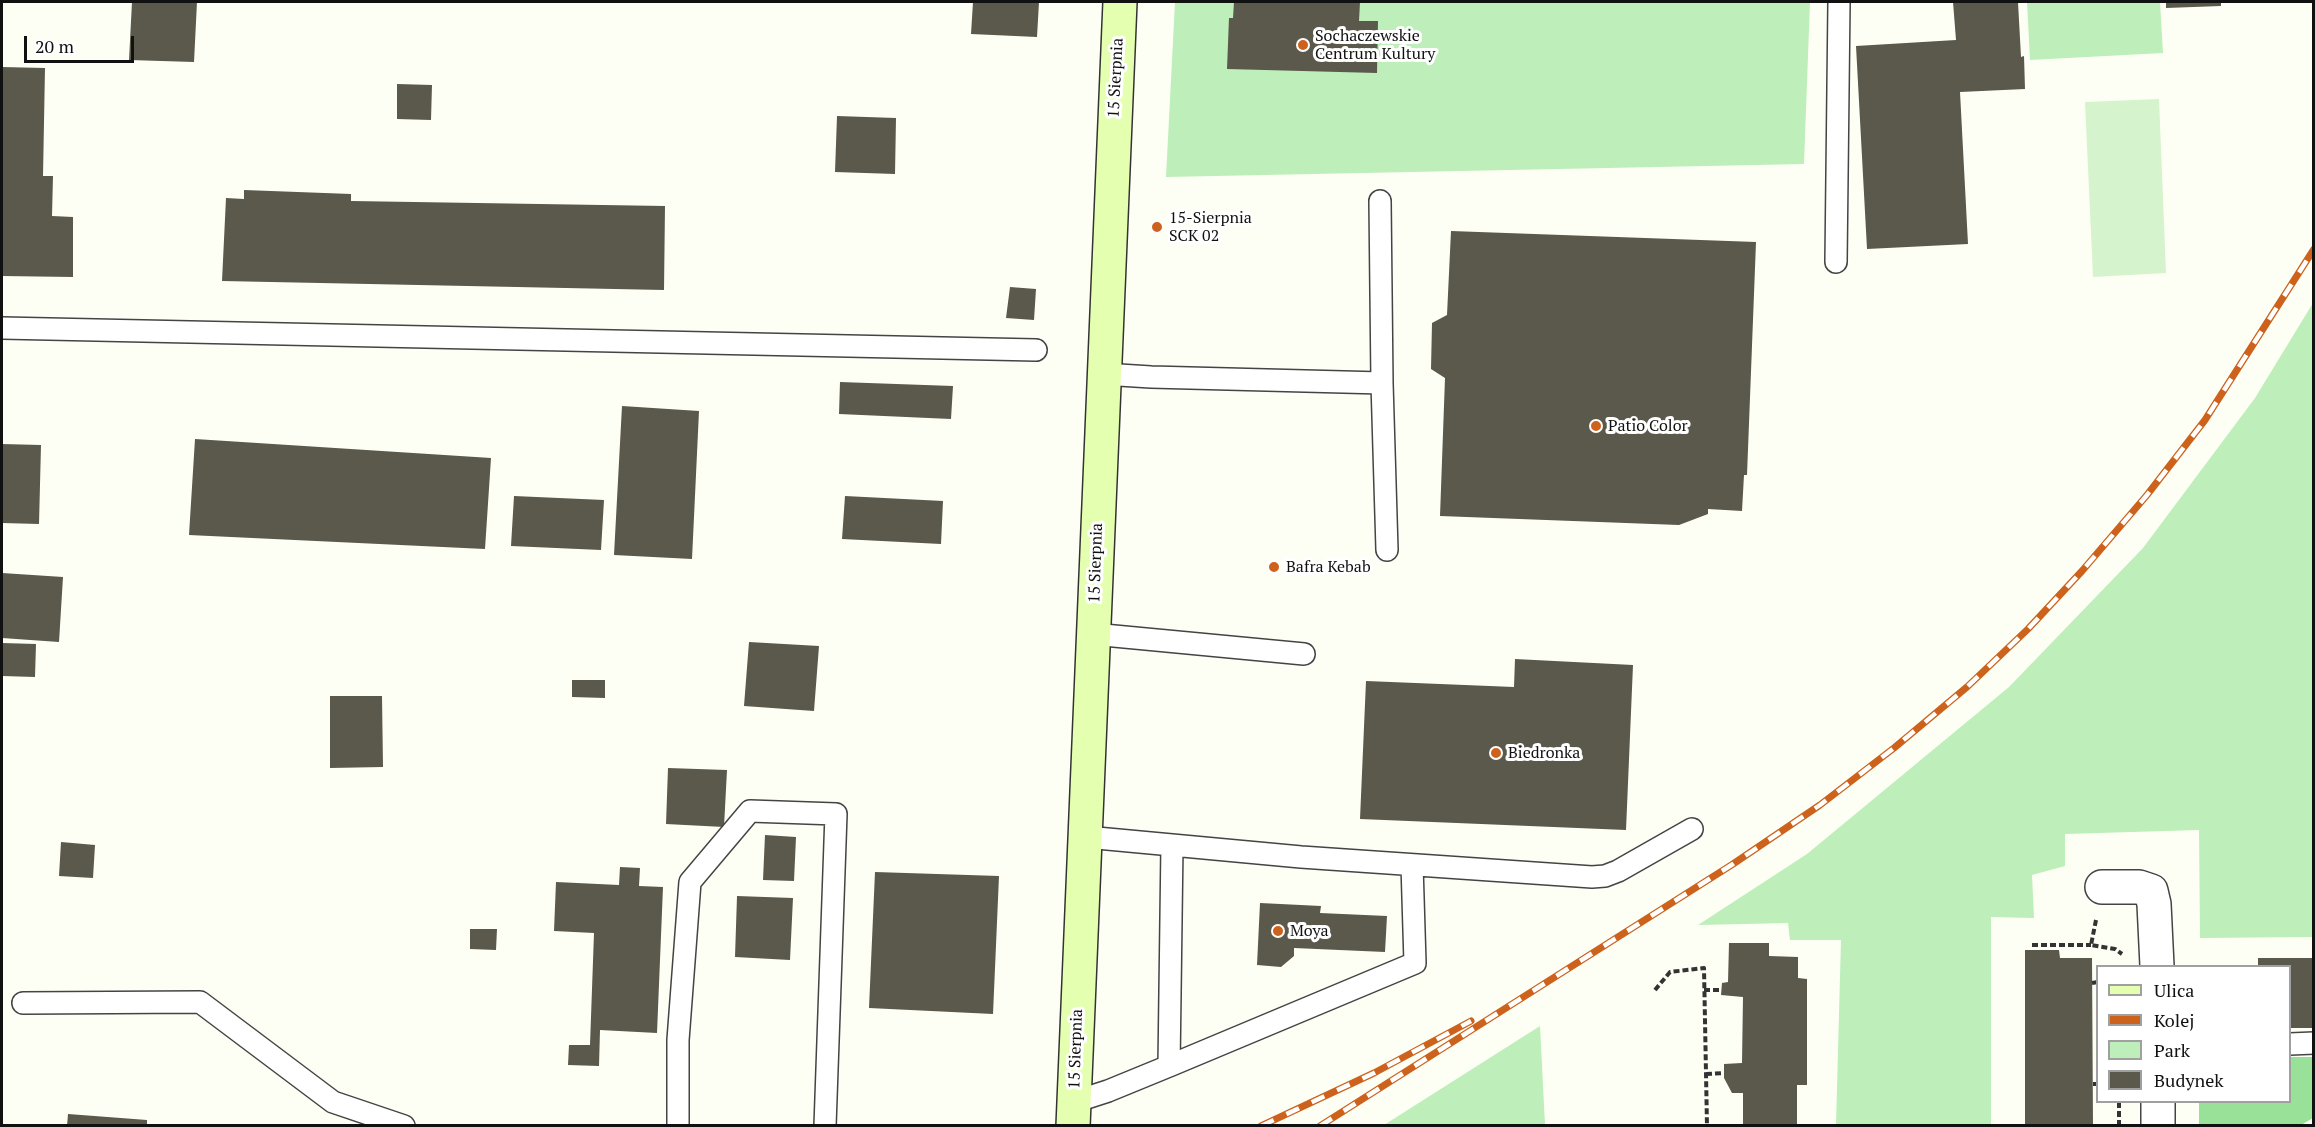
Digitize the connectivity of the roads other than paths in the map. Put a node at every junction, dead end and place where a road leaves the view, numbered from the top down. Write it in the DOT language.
graph roads {
  1 [pos="1120,2"];
  2 [pos="1839,2"];
  3 [pos="1380,201"];
  4 [pos="1836,262"];
  5 [pos="2,328"];
  6 [pos="1036,350"];
  7 [pos="1103,374"];
  8 [pos="1382,383"];
  9 [pos="1386,550"];
  10 [pos="1093,634"];
  11 [pos="1304,654"];
  12 [pos="1692,829"];
  13 [pos="1086,837"];
  14 [pos="1172,845"];
  15 [pos="1412,865"];
  16 [pos="2102,887"];
  17 [pos="2157,965"];
  18 [pos="23,1003"];
  19 [pos="2313,1043"];
  20 [pos="2291,1044"];
  21 [pos="1169,1066"];
  22 [pos="2158,1103"];
  23 [pos="1073,1114"];
  24 [pos="404,1125"];
  25 [pos="678,1125"];
  26 [pos="825,1125"];
  27 [pos="2158,1125"];
  1 -- 7 [label="main road, 15 Sierpnia"];
  2 -- 4 [label="lane"];
  3 -- 8 [label="lane"];
  5 -- 6 [label="lane"];
  7 -- 8 [label="lane"];
  7 -- 10 [label="main road, 15 Sierpnia"];
  8 -- 9 [label="lane"];
  10 -- 11 [label="lane"];
  10 -- 13 [label="main road, 15 Sierpnia"];
  12 -- 15 [label="lane"];
  13 -- 14 [label="lane"];
  13 -- 23 [label="main road, 15 Sierpnia"];
  14 -- 15 [label="lane"];
  14 -- 21 [label="lane"];
  15 -- 21 [label="lane"];
  16 -- 17 [label="street"];
  18 -- 24 [label="lane"];
  19 -- 20 [label="lane"];
  21 -- 23 [label="lane"];
  22 -- 27 [label="street"];
  25 -- 26 [label="lane"];
}
